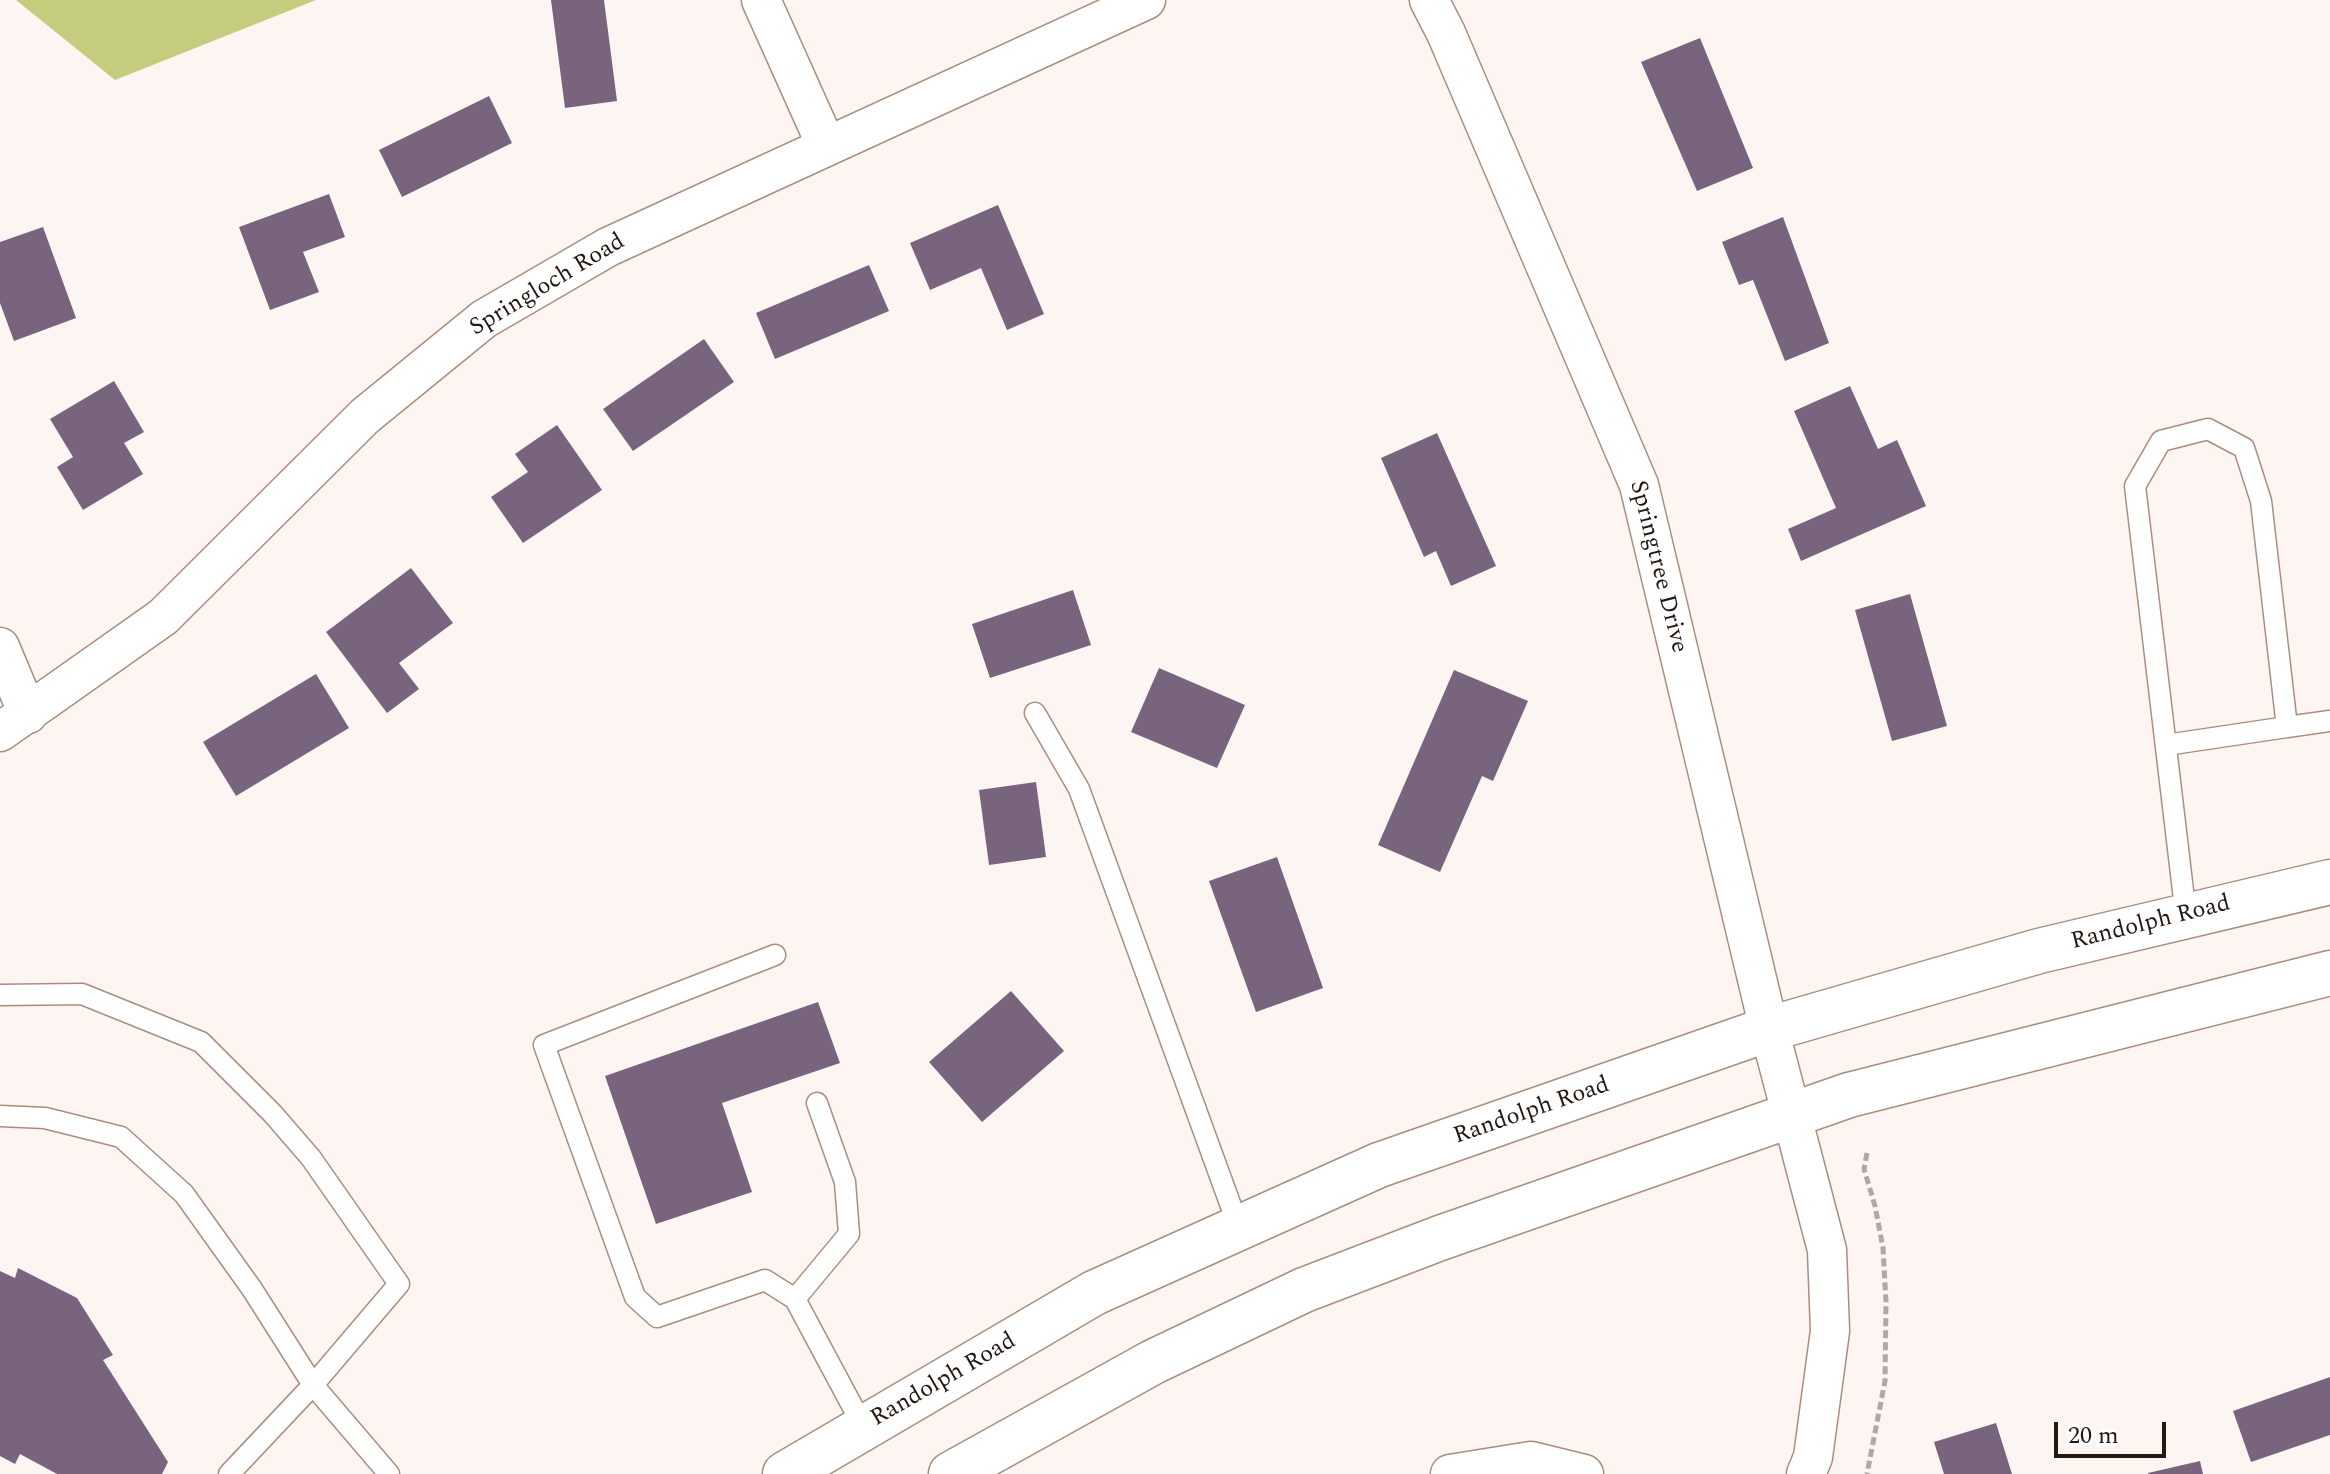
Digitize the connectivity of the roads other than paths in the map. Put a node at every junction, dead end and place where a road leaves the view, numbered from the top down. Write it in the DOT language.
graph roads {
  1 [pos="761,0"];
  2 [pos="1146,0"];
  3 [pos="1429,0"];
  4 [pos="826,145"];
  5 [pos="0,647"];
  6 [pos="1035,713"];
  7 [pos="2330,721"];
  8 [pos="14,723"];
  9 [pos="2287,727"];
  10 [pos="2166,745"];
  11 [pos="2330,882"];
  12 [pos="2186,916"];
  13 [pos="775,955"];
  14 [pos="2330,973"];
  15 [pos="0,995"];
  16 [pos="1774,1049"];
  17 [pos="817,1103"];
  18 [pos="1792,1115"];
  19 [pos="0,1116"];
  20 [pos="1239,1228"];
  21 [pos="795,1299"];
  22 [pos="313,1385"];
  23 [pos="864,1428"];
  24 [pos="229,1474"];
  25 [pos="389,1474"];
  26 [pos="785,1474"];
  27 [pos="951,1474"];
  28 [pos="1450,1474"];
  29 [pos="1584,1474"];
  30 [pos="1806,1474"];
  1 -- 4 [label="street"];
  2 -- 4 [label="street, Springloch Road"];
  3 -- 16 [label="street, Springtree Drive"];
  4 -- 8 [label="street, Springloch Road"];
  5 -- 8 [label="street"];
  6 -- 20 [label="lane"];
  7 -- 9 [label="lane"];
  9 -- 10 [label="lane"];
  9 -- 10 [label="lane"];
  10 -- 12 [label="lane"];
  11 -- 12 [label="main road, Randolph Road"];
  12 -- 16 [label="main road, Randolph Road"];
  13 -- 21 [label="lane"];
  14 -- 18 [label="main road"];
  15 -- 22 [label="lane"];
  16 -- 18 [label="street, Springtree Drive"];
  16 -- 20 [label="main road, Randolph Road"];
  17 -- 21 [label="lane"];
  18 -- 27 [label="main road"];
  18 -- 30 [label="street, Springtree Drive"];
  19 -- 22 [label="lane"];
  20 -- 23 [label="main road, Randolph Road"];
  21 -- 23 [label="lane"];
  22 -- 24 [label="lane"];
  22 -- 25 [label="lane"];
  23 -- 26 [label="main road, Randolph Road"];
  28 -- 29 [label="street"];
}
